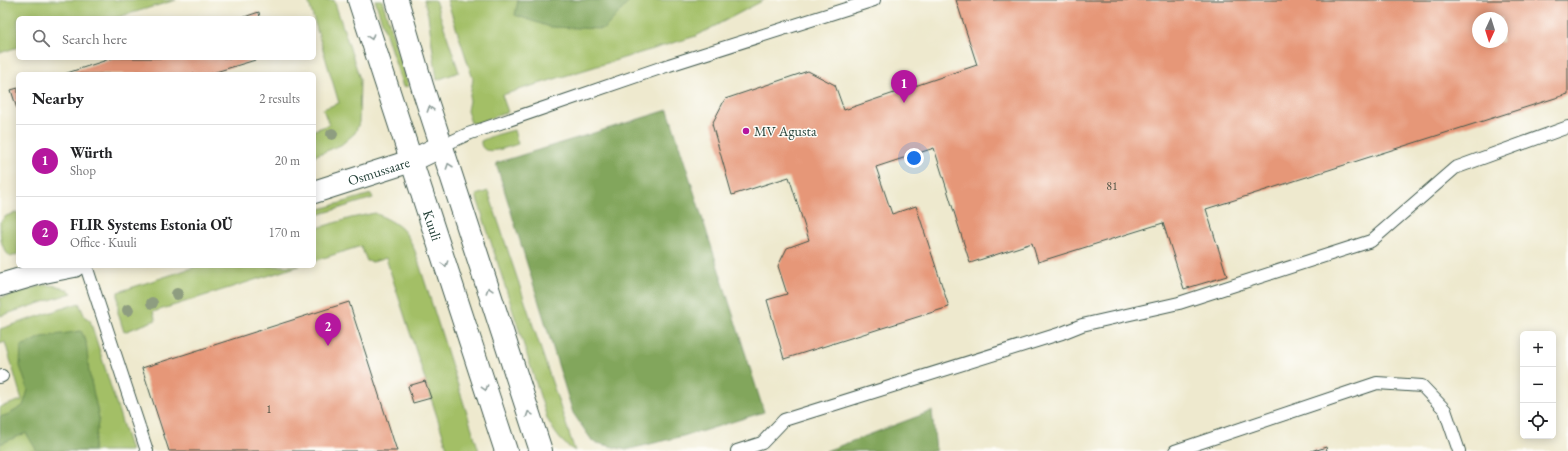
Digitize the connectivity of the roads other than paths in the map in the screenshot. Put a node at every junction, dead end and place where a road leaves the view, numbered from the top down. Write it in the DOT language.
graph roads {
  1 [pos="359,0"];
  2 [pos="396,0"];
  3 [pos="874,0"];
  4 [pos="1568,127"];
  5 [pos="442,146"];
  6 [pos="412,161"];
  7 [pos="316,191"];
  8 [pos="64,268"];
  9 [pos="87,268"];
  10 [pos="0,285"];
  11 [pos="147,451"];
  12 [pos="506,451"];
  13 [pos="541,451"];
  14 [pos="736,451"];
  15 [pos="1175,451"];
  16 [pos="1459,451"];
  1 -- 6 [label="main road, Kuuli, one-way"];
  5 -- 2 [label="main road, one-way"];
  3 -- 5 [label="lane"];
  4 -- 14 [label="lane"];
  5 -- 6 [label="main road, Osmussaare"];
  13 -- 5 [label="main road, one-way"];
  6 -- 7 [label="main road, Osmussaare"];
  6 -- 12 [label="main road, Kuuli, one-way"];
  8 -- 10 [label="main road"];
  9 -- 11 [label="lane"];
  15 -- 16 [label="lane"];
}
